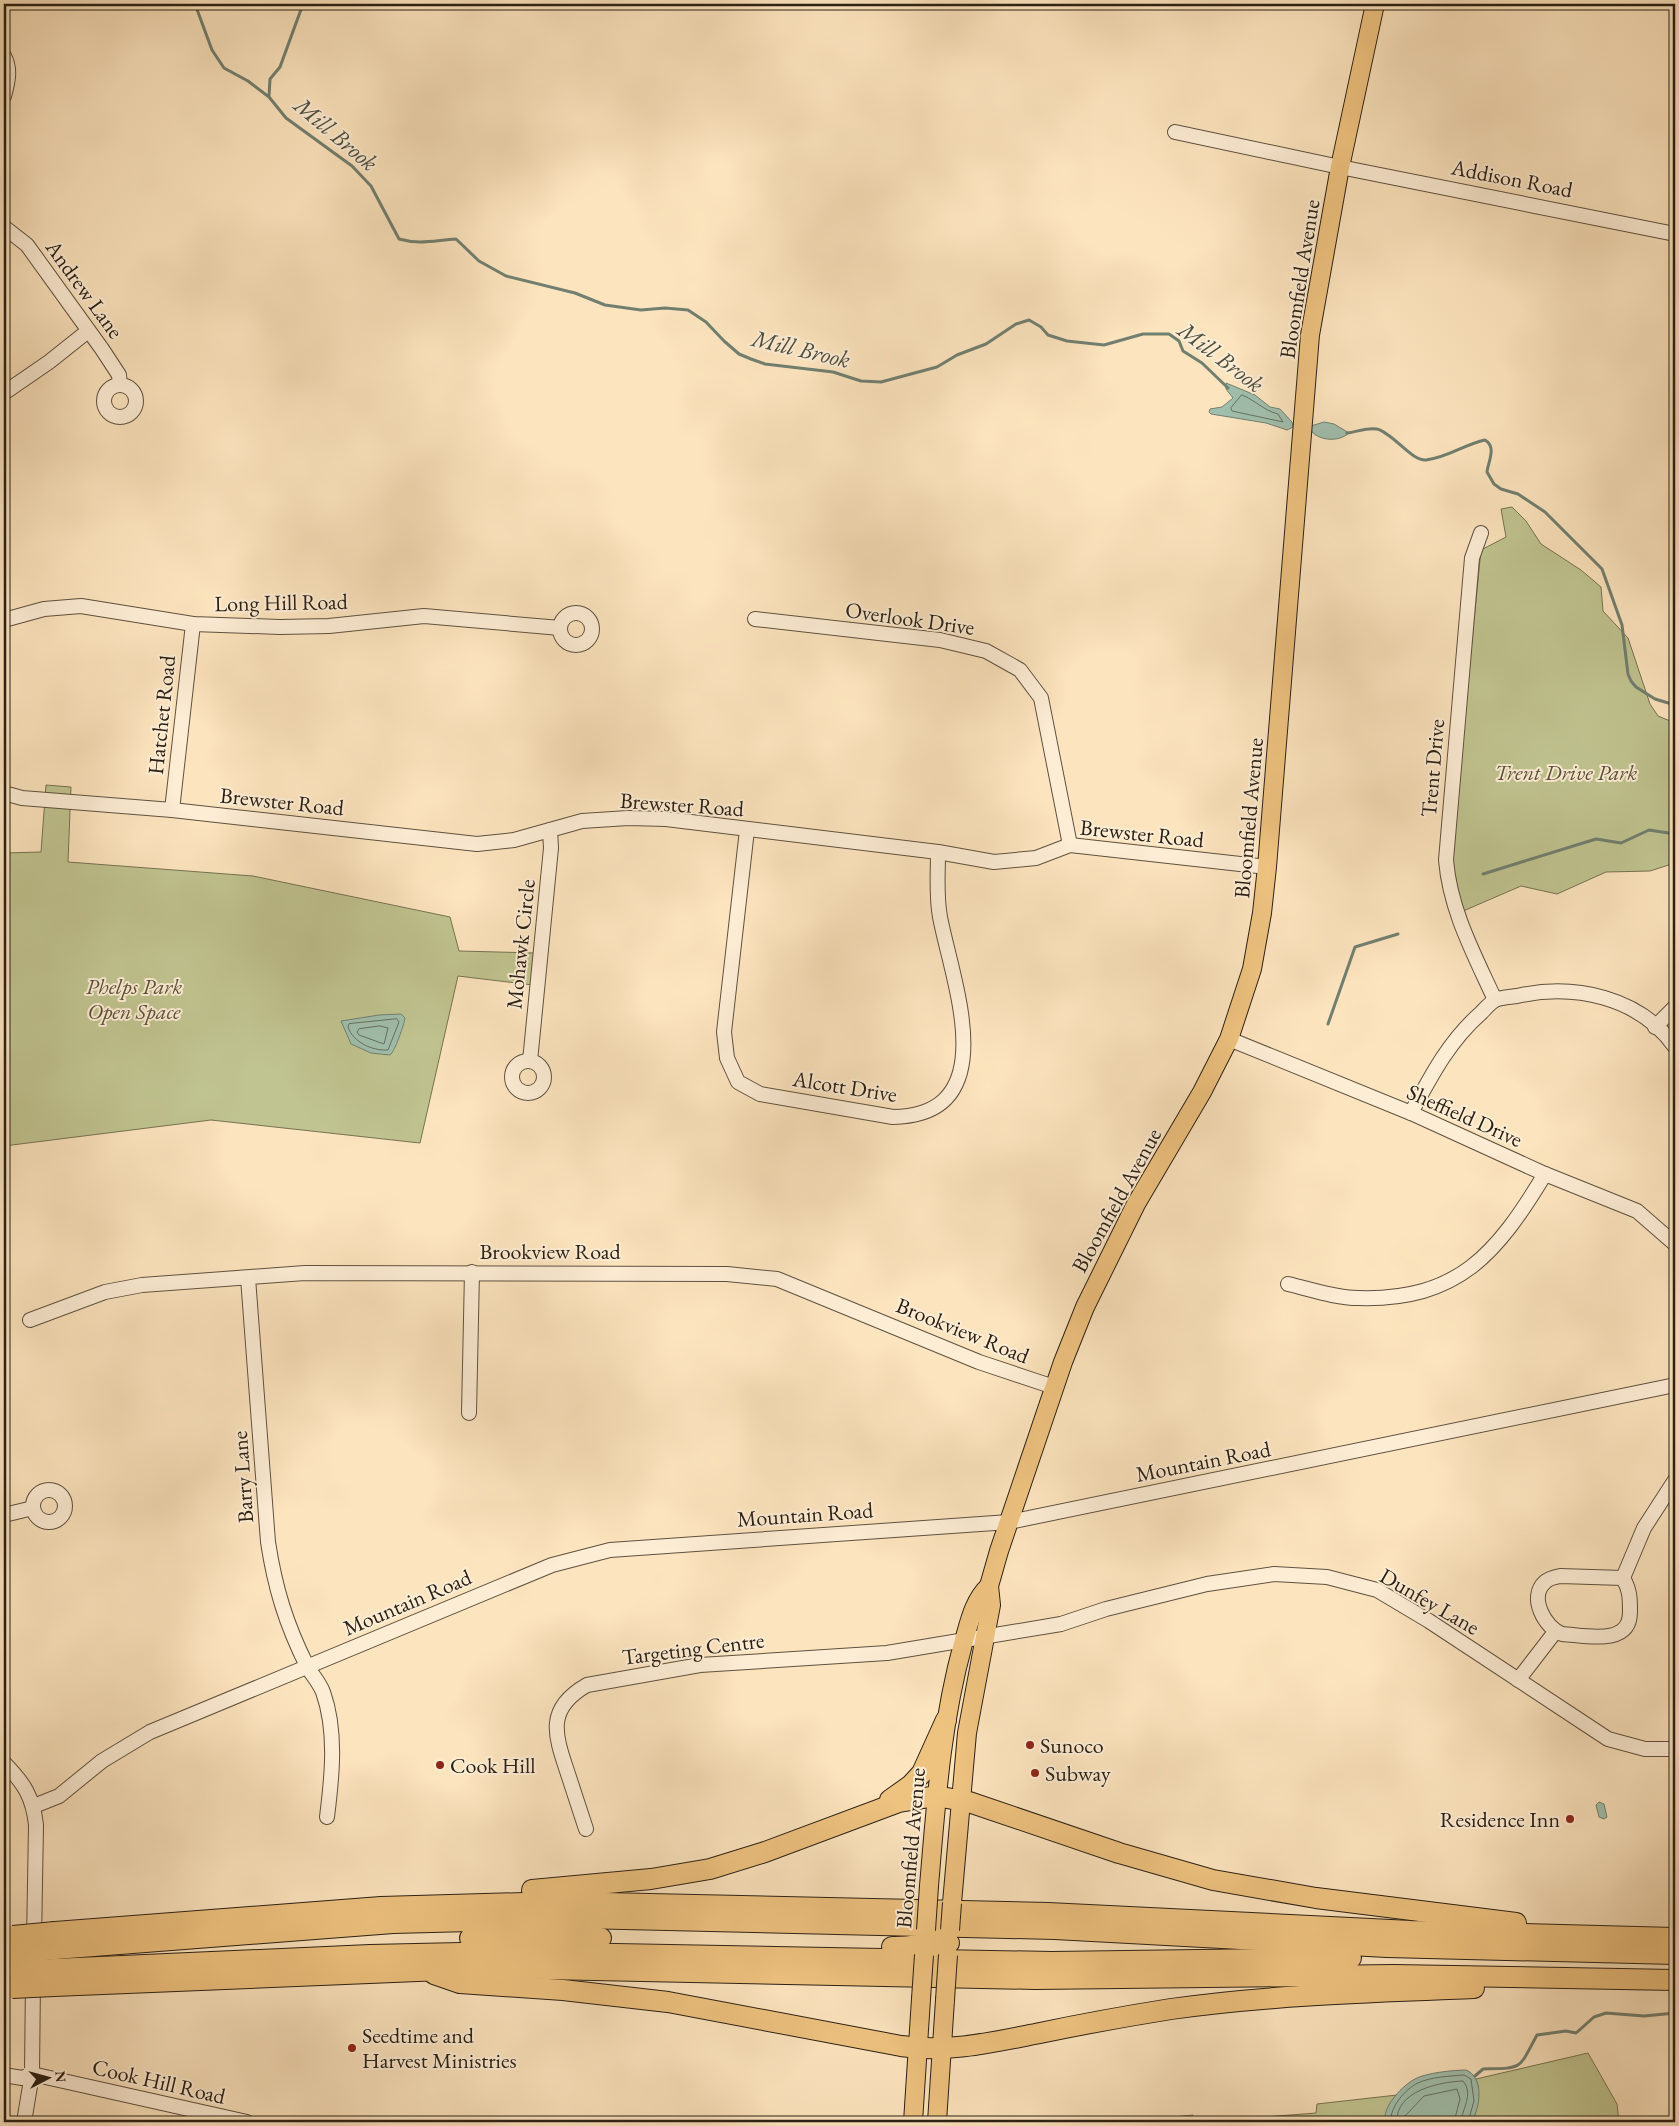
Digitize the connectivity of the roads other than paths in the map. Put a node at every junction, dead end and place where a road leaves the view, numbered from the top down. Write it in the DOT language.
graph roads {
  1 [pos="1375,4"];
  2 [pos="4,56"];
  3 [pos="4,96"];
  4 [pos="1175,132"];
  5 [pos="1340,167"];
  6 [pos="4,227"];
  7 [pos="1675,234"];
  8 [pos="88,331"];
  9 [pos="120,385"];
  10 [pos="4,393"];
  11 [pos="1481,532"];
  12 [pos="754,619"];
  13 [pos="4,620"];
  14 [pos="193,624"];
  15 [pos="560,628"];
  16 [pos="4,793"];
  17 [pos="172,810"];
  18 [pos="550,830"];
  19 [pos="747,830"];
  20 [pos="1070,845"];
  21 [pos="938,852"];
  22 [pos="1267,867"];
  23 [pos="1495,1000"];
  24 [pos="1675,1007"];
  25 [pos="1655,1027"];
  26 [pos="1229,1039"];
  27 [pos="1675,1047"];
  28 [pos="530,1061"];
  29 [pos="1411,1113"];
  30 [pos="1545,1174"];
  31 [pos="1675,1242"];
  32 [pos="472,1272"];
  33 [pos="248,1278"];
  34 [pos="1288,1284"];
  35 [pos="30,1320"];
  36 [pos="1054,1388"];
  37 [pos="1674,1390"];
  38 [pos="469,1413"];
  39 [pos="1675,1480"];
  40 [pos="33,1508"];
  41 [pos="4,1515"];
  42 [pos="1009,1522"];
  43 [pos="1623,1578"];
  44 [pos="989,1586"];
  45 [pos="1555,1632"];
  46 [pos="985,1635"];
  47 [pos="965,1639"];
  48 [pos="308,1667"];
  49 [pos="1518,1680"];
  50 [pos="946,1720"];
  51 [pos="968,1723"];
  52 [pos="1675,1749"];
  53 [pos="4,1763"];
  54 [pos="936,1796"];
  55 [pos="960,1799"];
  56 [pos="34,1806"];
  57 [pos="881,1808"];
  58 [pos="327,1817"];
  59 [pos="586,1829"];
  60 [pos="447,1904"];
  61 [pos="226,1935"];
  62 [pos="1561,1935"];
  63 [pos="1675,1938"];
  64 [pos="55,1941"];
  65 [pos="925,1942"];
  66 [pos="949,1943"];
  67 [pos="1675,1954"];
  68 [pos="8,1962"];
  69 [pos="199,1963"];
  70 [pos="1675,1964"];
  71 [pos="426,1970"];
  72 [pos="55,1978"];
  73 [pos="1599,1979"];
  74 [pos="1675,1980"];
  75 [pos="918,2048"];
  76 [pos="941,2048"];
  77 [pos="32,2074"];
  78 [pos="4,2075"];
  79 [pos="24,2122"];
  80 [pos="247,2122"];
  81 [pos="913,2122"];
  82 [pos="938,2122"];
  1 -- 5 [label="main road, Bloomfield Avenue"];
  2 -- 3 [label="street"];
  4 -- 5 [label="street, Addison Road"];
  5 -- 7 [label="street, Addison Road"];
  5 -- 22 [label="main road, Bloomfield Avenue"];
  6 -- 8 [label="street, Andrew Lane"];
  8 -- 9 [label="street, Andrew Lane"];
  8 -- 10 [label="street"];
  11 -- 23 [label="street, Trent Drive"];
  12 -- 20 [label="street, Overlook Drive"];
  13 -- 14 [label="street, Long Hill Road"];
  14 -- 15 [label="street, Long Hill Road"];
  14 -- 17 [label="street, Hatchet Road"];
  16 -- 17 [label="street, Brewster Road"];
  17 -- 18 [label="street, Brewster Road"];
  18 -- 19 [label="street, Brewster Road"];
  18 -- 28 [label="street, Mohawk Circle"];
  19 -- 21 [label="street, Brewster Road"];
  19 -- 21 [label="street, Alcott Drive"];
  20 -- 21 [label="street, Brewster Road"];
  20 -- 22 [label="street, Brewster Road"];
  22 -- 26 [label="main road, Bloomfield Avenue"];
  23 -- 25 [label="street"];
  23 -- 29 [label="street"];
  24 -- 25 [label="street"];
  25 -- 27 [label="street"];
  26 -- 29 [label="street, Sheffield Drive"];
  26 -- 36 [label="main road, Bloomfield Avenue"];
  29 -- 30 [label="street, Sheffield Drive"];
  30 -- 31 [label="street, Sheffield Drive"];
  30 -- 34 [label="street"];
  32 -- 33 [label="street, Brookview Road"];
  32 -- 36 [label="street, Brookview Road"];
  32 -- 38 [label="street"];
  33 -- 35 [label="street, Brookview Road"];
  33 -- 48 [label="street, Barry Lane"];
  36 -- 42 [label="main road, Bloomfield Avenue"];
  37 -- 42 [label="street, Mountain Road"];
  39 -- 43 [label="street"];
  40 -- 41 [label="street"];
  42 -- 44 [label="main road, Bloomfield Avenue"];
  42 -- 48 [label="street, Mountain Road"];
  43 -- 45 [label="street"];
  43 -- 45 [label="street"];
  44 -- 46 [label="main road, Bloomfield Avenue"];
  44 -- 47 [label="main road, Bloomfield Avenue"];
  45 -- 49 [label="street"];
  46 -- 47 [label="street, Dunfey Lane"];
  46 -- 49 [label="street, Dunfey Lane"];
  46 -- 51 [label="main road, Bloomfield Avenue"];
  47 -- 50 [label="main road, Bloomfield Avenue"];
  47 -- 59 [label="street, Targeting Centre"];
  48 -- 56 [label="street, Mountain Road"];
  48 -- 58 [label="street, Barry Lane"];
  49 -- 52 [label="street, Dunfey Lane"];
  50 -- 51 [label="main road"];
  50 -- 54 [label="main road, Bloomfield Avenue"];
  50 -- 57 [label="highway"];
  51 -- 55 [label="main road, Bloomfield Avenue"];
  53 -- 56 [label="street"];
  54 -- 55 [label="highway"];
  54 -- 57 [label="highway"];
  54 -- 65 [label="main road, Bloomfield Avenue, bridge"];
  55 -- 62 [label="highway"];
  55 -- 66 [label="main road, Bloomfield Avenue, bridge"];
  56 -- 77 [label="street"];
  57 -- 60 [label="highway"];
  60 -- 62 [label="highway"];
  60 -- 64 [label="highway"];
  61 -- 64 [label="highway"];
  61 -- 65 [label="highway"];
  61 -- 67 [label="highway"];
  62 -- 63 [label="highway"];
  64 -- 68 [label="highway, bridge"];
  65 -- 66 [label="highway"];
  65 -- 69 [label="highway"];
  65 -- 75 [label="main road, Bloomfield Avenue, bridge"];
  66 -- 76 [label="main road, Bloomfield Avenue, bridge"];
  68 -- 72 [label="highway, bridge"];
  69 -- 70 [label="highway"];
  69 -- 72 [label="highway"];
  71 -- 72 [label="highway"];
  71 -- 73 [label="highway"];
  71 -- 75 [label="highway"];
  73 -- 74 [label="highway"];
  73 -- 76 [label="highway"];
  75 -- 76 [label="highway"];
  75 -- 81 [label="main road, Bloomfield Avenue"];
  76 -- 82 [label="main road, Bloomfield Avenue"];
  77 -- 78 [label="street, Cook Hill Road"];
  77 -- 79 [label="street"];
  77 -- 80 [label="street, Cook Hill Road"];
}
